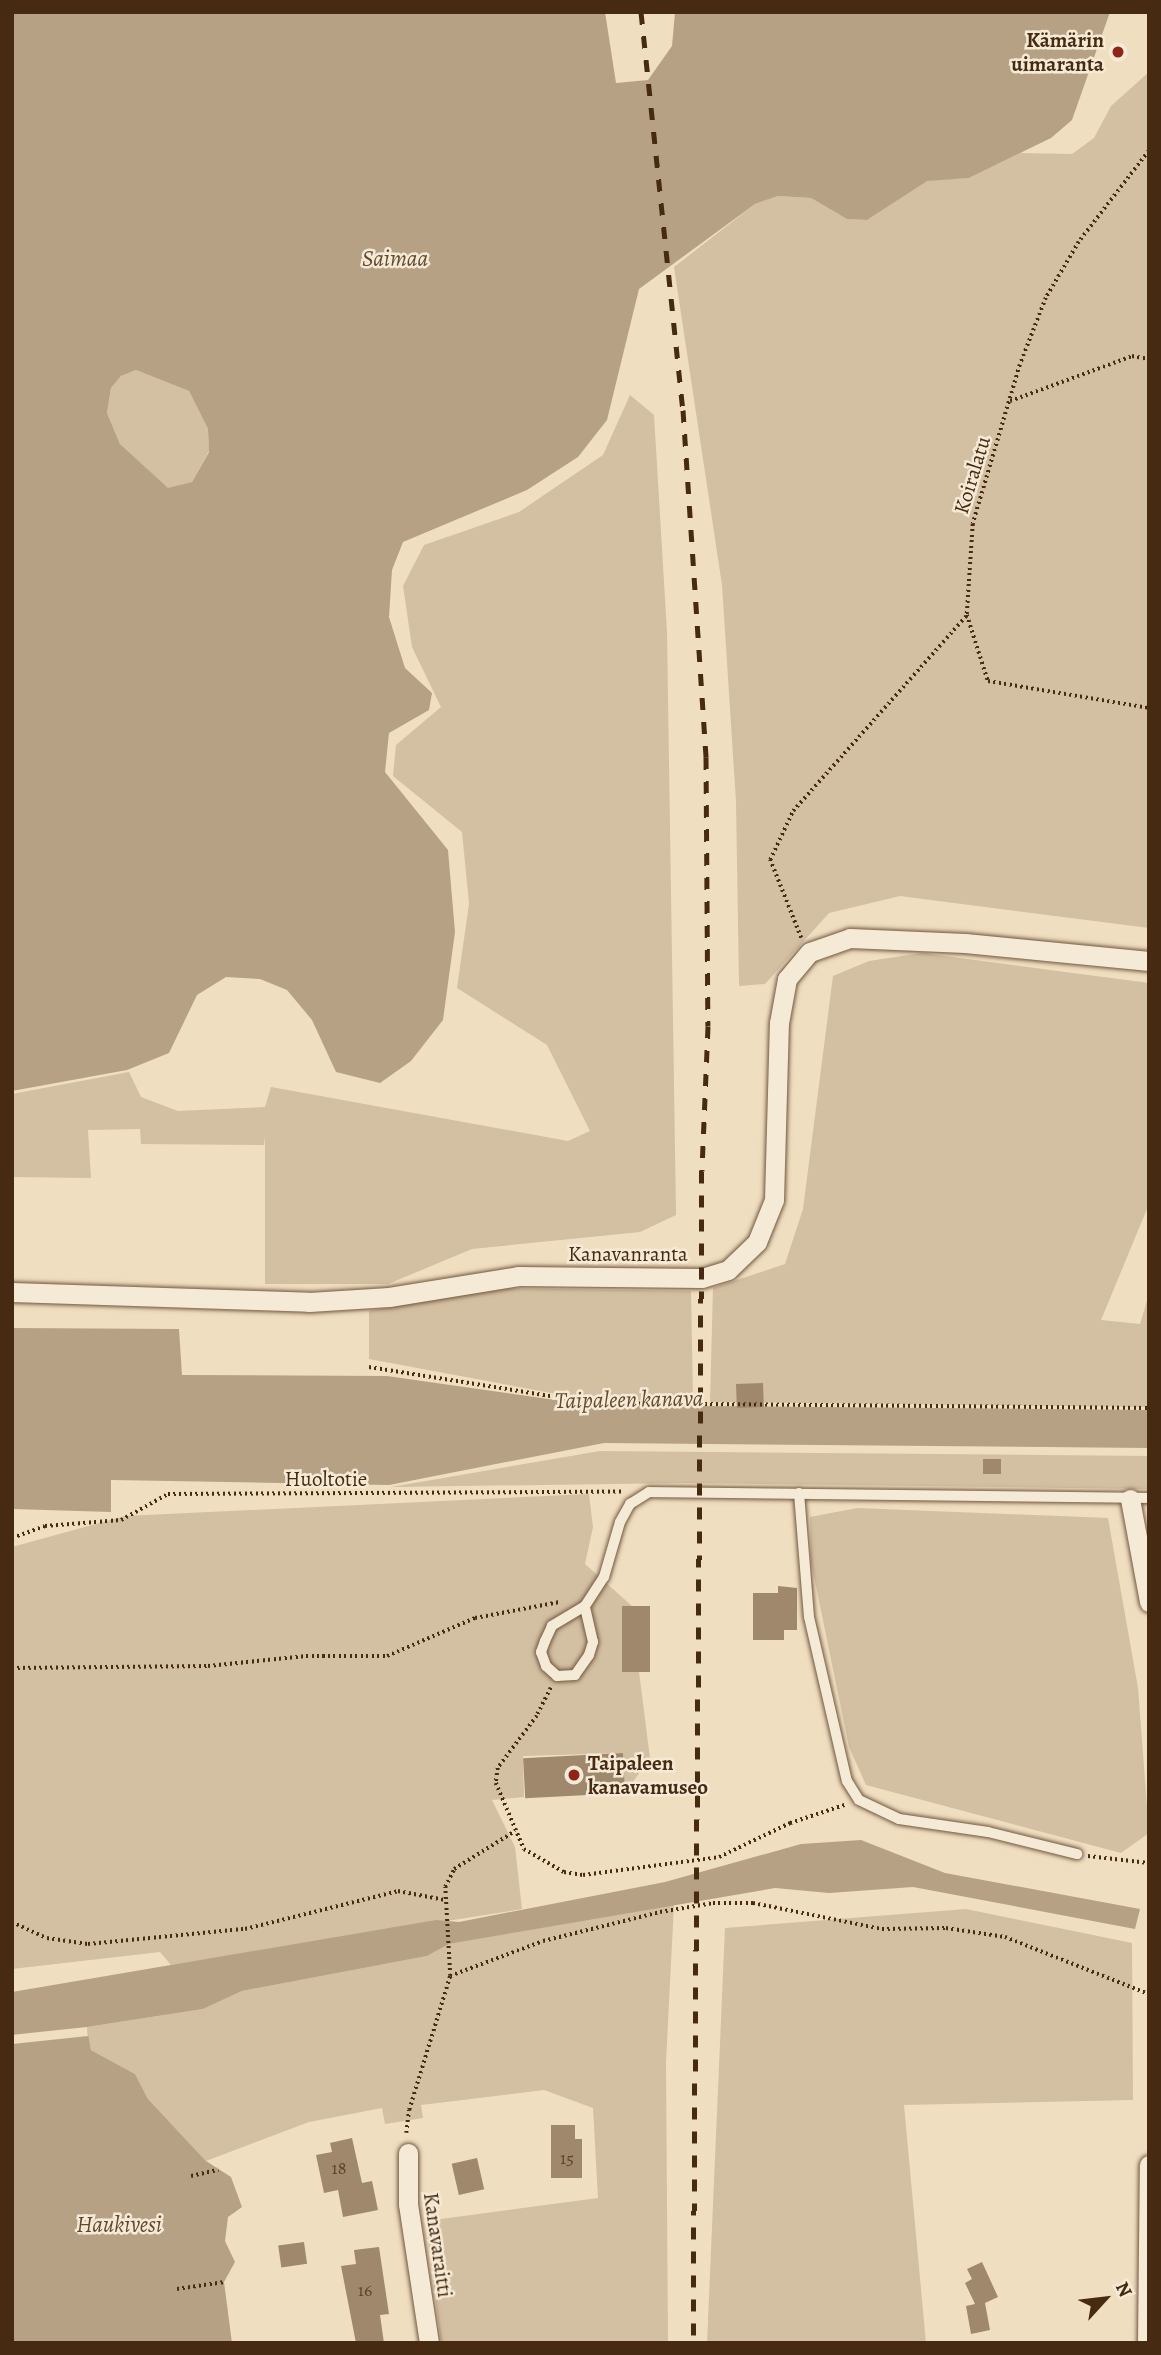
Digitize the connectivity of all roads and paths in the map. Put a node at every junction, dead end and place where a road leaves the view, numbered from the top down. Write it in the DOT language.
graph roads {
  1 [pos="1149,151"];
  2 [pos="1149,359"];
  3 [pos="1010,401"];
  4 [pos="967,615"];
  5 [pos="1149,708"];
  6 [pos="803,943"];
  7 [pos="1149,961"];
  8 [pos="12,1292"];
  9 [pos="369,1367"];
  10 [pos="1149,1408"];
  11 [pos="649,1492"];
  12 [pos="799,1493"];
  13 [pos="1139,1499"];
  14 [pos="12,1538"];
  15 [pos="572,1598"];
  16 [pos="1149,1602"];
  17 [pos="584,1606"];
  18 [pos="12,1668"];
  19 [pos="557,1676"];
  20 [pos="859,1800"];
  21 [pos="515,1831"];
  22 [pos="1077,1854"];
  23 [pos="1149,1863"];
  24 [pos="445,1900"];
  25 [pos="12,1922"];
  26 [pos="450,1976"];
  27 [pos="1149,1994"];
  28 [pos="408,2153"];
  29 [pos="1149,2165"];
  30 [pos="218,2170"];
  31 [pos="191,2176"];
  32 [pos="224,2282"];
  33 [pos="177,2289"];
  34 [pos="429,2343"];
  35 [pos="1147,2343"];
  1 -- 3 [label="path, Koiralatu"];
  2 -- 3 [label="path"];
  3 -- 4 [label="path, Koiralatu"];
  4 -- 5 [label="path, Koiralatu"];
  4 -- 6 [label="path"];
  7 -- 8 [label="street, Kanavanranta"];
  9 -- 10 [label="path"];
  11 -- 12 [label="lane"];
  11 -- 14 [label="path, Huoltotie"];
  11 -- 17 [label="lane"];
  12 -- 13 [label="lane"];
  12 -- 20 [label="lane"];
  13 -- 16 [label="street"];
  15 -- 18 [label="path"];
  17 -- 19 [label="lane"];
  17 -- 19 [label="lane"];
  19 -- 21 [label="path"];
  20 -- 21 [label="path"];
  20 -- 22 [label="lane"];
  21 -- 24 [label="path"];
  22 -- 23 [label="path"];
  24 -- 25 [label="path"];
  24 -- 26 [label="path"];
  26 -- 27 [label="path"];
  26 -- 28 [label="path"];
  28 -- 34 [label="street, Kanavaraitti"];
  29 -- 35 [label="street"];
  30 -- 31 [label="path"];
  32 -- 33 [label="path"];
}
